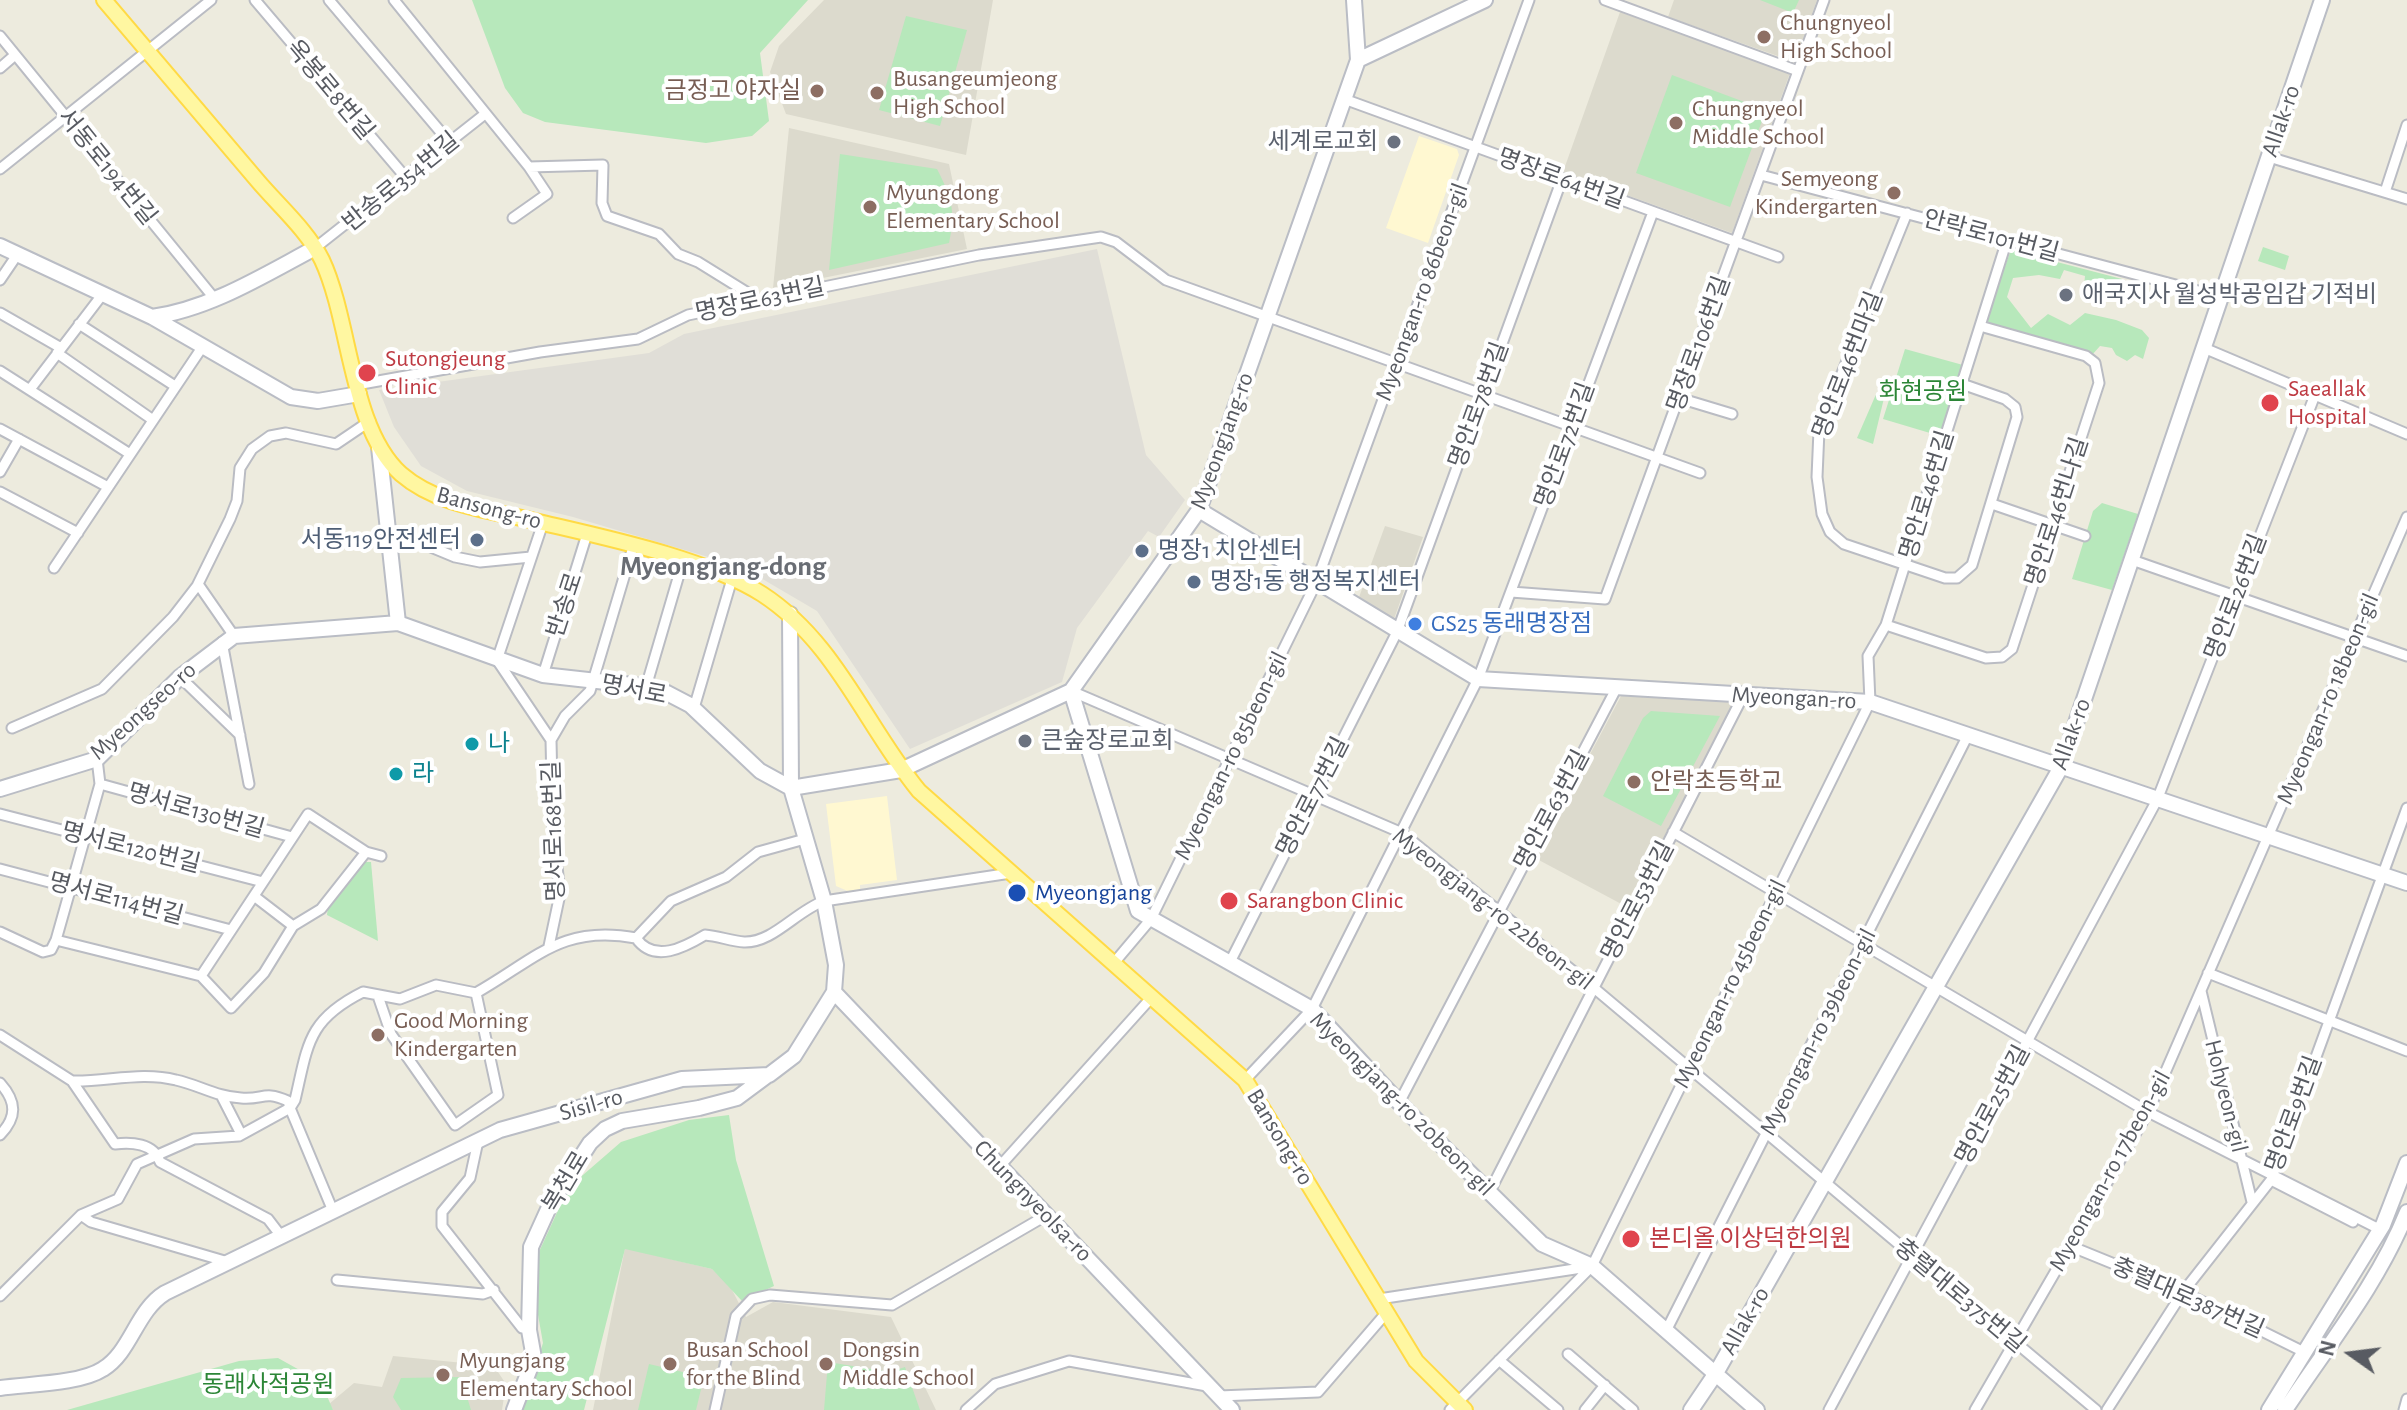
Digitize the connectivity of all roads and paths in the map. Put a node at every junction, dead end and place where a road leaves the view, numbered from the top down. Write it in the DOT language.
graph roads {
  1 [pos="104,0"];
  2 [pos="255,0"];
  3 [pos="329,0"];
  4 [pos="394,0"];
  5 [pos="1354,0"];
  6 [pos="1485,0"];
  7 [pos="1529,0"];
  8 [pos="1605,0"];
  9 [pos="1824,0"];
  10 [pos="2322,0"];
  11 [pos="207,1"];
  12 [pos="0,36"];
  13 [pos="148,52"];
  14 [pos="15,55"];
  15 [pos="1358,60"];
  16 [pos="0,68"];
  17 [pos="1798,71"];
  18 [pos="1344,99"];
  19 [pos="485,114"];
  20 [pos="66,117"];
  21 [pos="2407,125"];
  22 [pos="450,143"];
  23 [pos="1475,147"];
  24 [pos="2269,157"];
  25 [pos="529,167"];
  26 [pos="0,169"];
  27 [pos="1761,175"];
  28 [pos="407,179"];
  29 [pos="1562,179"];
  30 [pos="2385,192"];
  31 [pos="2407,199"];
  32 [pos="1653,212"];
  33 [pos="1907,213"];
  34 [pos="513,218"];
  35 [pos="2007,240"];
  36 [pos="1736,242"];
  37 [pos="0,246"];
  38 [pos="315,248"];
  39 [pos="17,255"];
  40 [pos="1778,257"];
  41 [pos="0,280"];
  42 [pos="102,295"];
  43 [pos="2221,297"];
  44 [pos="214,298"];
  45 [pos="752,302"];
  46 [pos="0,313"];
  47 [pos="152,317"];
  48 [pos="1267,317"];
  49 [pos="79,324"];
  50 [pos="1980,326"];
  51 [pos="203,346"];
  52 [pos="2204,348"];
  53 [pos="59,350"];
  54 [pos="1396,363"];
  55 [pos="0,371"];
  56 [pos="1962,384"];
  57 [pos="175,386"];
  58 [pos="31,388"];
  59 [pos="357,389"];
  60 [pos="1483,394"];
  61 [pos="2315,395"];
  62 [pos="1679,398"];
  63 [pos="1732,414"];
  64 [pos="153,420"];
  65 [pos="370,421"];
  66 [pos="1572,427"];
  67 [pos="0,429"];
  68 [pos="2407,434"];
  69 [pos="19,439"];
  70 [pos="379,447"];
  71 [pos="130,454"];
  72 [pos="1657,457"];
  73 [pos="0,472"];
  74 [pos="1700,473"];
  75 [pos="108,487"];
  76 [pos="0,492"];
  77 [pos="1992,504"];
  78 [pos="1199,510"];
  79 [pos="2407,517"];
  80 [pos="543,523"];
  81 [pos="2051,524"];
  82 [pos="390,530"];
  83 [pos="78,533"];
  84 [pos="587,534"];
  85 [pos="2085,536"];
  86 [pos="633,547"];
  87 [pos="531,557"];
  88 [pos="2132,560"];
  89 [pos="683,561"];
  90 [pos="1905,565"];
  91 [pos="54,568"];
  92 [pos="732,579"];
  93 [pos="1316,583"];
  94 [pos="198,584"];
  95 [pos="1511,592"];
  96 [pos="2236,597"];
  97 [pos="790,614"];
  98 [pos="398,623"];
  99 [pos="1886,625"];
  100 [pos="1397,632"];
  101 [pos="2354,638"];
  102 [pos="228,639"];
  103 [pos="2407,656"];
  104 [pos="497,660"];
  105 [pos="543,675"];
  106 [pos="180,677"];
  107 [pos="1478,679"];
  108 [pos="593,681"];
  109 [pos="646,687"];
  110 [pos="1616,689"];
  111 [pos="1071,691"];
  112 [pos="1744,694"];
  113 [pos="1870,702"];
  114 [pos="694,708"];
  115 [pos="12,728"];
  116 [pos="240,735"];
  117 [pos="1968,735"];
  118 [pos="551,740"];
  119 [pos="1230,758"];
  120 [pos="97,759"];
  121 [pos="2061,767"];
  122 [pos="901,770"];
  123 [pos="100,784"];
  124 [pos="249,784"];
  125 [pos="791,788"];
  126 [pos="0,789"];
  127 [pos="1315,795"];
  128 [pos="2157,800"];
  129 [pos="2407,808"];
  130 [pos="0,814"];
  131 [pos="1673,832"];
  132 [pos="1402,833"];
  133 [pos="85,836"];
  134 [pos="2268,836"];
  135 [pos="292,837"];
  136 [pos="805,839"];
  137 [pos="366,852"];
  138 [pos="381,856"];
  139 [pos="0,869"];
  140 [pos="1011,873"];
  141 [pos="2382,874"];
  142 [pos="263,882"];
  143 [pos="2407,883"];
  144 [pos="71,887"];
  145 [pos="1775,893"];
  146 [pos="254,896"];
  147 [pos="824,901"];
  148 [pos="1499,912"];
  149 [pos="1151,919"];
  150 [pos="293,926"];
  151 [pos="231,930"];
  152 [pos="0,932"];
  153 [pos="636,938"];
  154 [pos="56,940"];
  155 [pos="1862,945"];
  156 [pos="549,946"];
  157 [pos="1230,962"];
  158 [pos="1113,964"];
  159 [pos="2208,973"];
  160 [pos="201,976"];
  161 [pos="1594,988"];
  162 [pos="1935,988"];
  163 [pos="2201,991"];
  164 [pos="834,992"];
  165 [pos="476,993"];
  166 [pos="378,996"];
  167 [pos="1151,998"];
  168 [pos="1312,1009"];
  169 [pos="2329,1019"];
  170 [pos="0,1035"];
  171 [pos="2027,1042"];
  172 [pos="2407,1051"];
  173 [pos="1687,1070"];
  174 [pos="769,1075"];
  175 [pos="1245,1080"];
  176 [pos="72,1081"];
  177 [pos="0,1083"];
  178 [pos="221,1095"];
  179 [pos="1400,1101"];
  180 [pos="290,1108"];
  181 [pos="2148,1112"];
  182 [pos="241,1134"];
  183 [pos="0,1135"];
  184 [pos="1766,1135"];
  185 [pos="478,1141"];
  186 [pos="158,1155"];
  187 [pos="2241,1157"];
  188 [pos="2407,1163"];
  189 [pos="1000,1166"];
  190 [pos="2272,1176"];
  191 [pos="1824,1183"];
  192 [pos="1489,1193"];
  193 [pos="2252,1202"];
  194 [pos="333,1211"];
  195 [pos="2407,1212"];
  196 [pos="81,1215"];
  197 [pos="1047,1215"];
  198 [pos="2379,1233"];
  199 [pos="281,1236"];
  200 [pos="2401,1244"];
  201 [pos="2070,1246"];
  202 [pos="1912,1256"];
  203 [pos="228,1262"];
  204 [pos="1592,1266"];
  205 [pos="337,1280"];
  206 [pos="494,1290"];
  207 [pos="2183,1292"];
  208 [pos="0,1296"];
  209 [pos="1383,1306"];
  210 [pos="529,1327"];
  211 [pos="1667,1329"];
  212 [pos="2014,1342"];
  213 [pos="2304,1352"];
  214 [pos="1568,1354"];
  215 [pos="1499,1360"];
  216 [pos="1716,1373"];
  217 [pos="1605,1385"];
  218 [pos="0,1388"];
  219 [pos="1214,1391"];
  220 [pos="2407,1399"];
  221 [pos="1457,1408"];
  222 [pos="514,1410"];
  223 [pos="715,1410"];
  224 [pos="966,1410"];
  225 [pos="1232,1410"];
  226 [pos="1558,1410"];
  227 [pos="1585,1410"];
  228 [pos="1633,1410"];
  229 [pos="1691,1410"];
  230 [pos="1757,1410"];
  231 [pos="1829,1410"];
  232 [pos="1975,1410"];
  233 [pos="2096,1410"];
  234 [pos="2107,1410"];
  235 [pos="2269,1410"];
  236 [pos="2285,1410"];
  237 [pos="2404,1410"];
  1 -- 13 [label="main road, Bansong-ro"];
  2 -- 28 [label="street, 옥봉로8번길"];
  3 -- 22 [label="street"];
  4 -- 19 [label="street"];
  5 -- 15 [label="main road"];
  6 -- 15 [label="main road"];
  7 -- 23 [label="street, Myeongan-ro 86beon-gil"];
  8 -- 17 [label="street"];
  9 -- 17 [label="street, 명장로106번길"];
  10 -- 24 [label="main road, Allak-ro"];
  11 -- 13 [label="street"];
  12 -- 14 [label="street, 서동로194번길"];
  13 -- 20 [label="street"];
  13 -- 38 [label="main road, Bansong-ro"];
  14 -- 16 [label="street"];
  14 -- 20 [label="street, 서동로194번길"];
  15 -- 18 [label="main road, Myeongjang-ro"];
  17 -- 27 [label="street, 명장로106번길"];
  18 -- 23 [label="street, 명장로64번길"];
  18 -- 48 [label="main road, Myeongjang-ro"];
  19 -- 22 [label="street, 반송로354번길"];
  19 -- 25 [label="street"];
  20 -- 26 [label="street"];
  20 -- 44 [label="street, 서동로194번길"];
  21 -- 30 [label="street"];
  22 -- 28 [label="street, 반송로354번길"];
  23 -- 29 [label="street, 명장로64번길"];
  23 -- 54 [label="street, Myeongan-ro 86beon-gil"];
  24 -- 30 [label="street"];
  24 -- 43 [label="main road, Allak-ro"];
  25 -- 34 [label="street"];
  25 -- 45 [label="street"];
  27 -- 33 [label="street, 안락로101번길"];
  27 -- 36 [label="street, 명장로106번길"];
  28 -- 38 [label="street, 반송로354번길"];
  29 -- 32 [label="street, 명장로64번길"];
  29 -- 60 [label="street, 명안로78번길"];
  30 -- 31 [label="street"];
  32 -- 36 [label="street, 명장로64번길"];
  32 -- 66 [label="street, 명안로72번길"];
  33 -- 35 [label="street, 안락로101번길"];
  33 -- 90 [label="street, 명안로46번마길"];
  35 -- 43 [label="street, 안락로101번길"];
  35 -- 50 [label="street, 명안로46번길"];
  36 -- 40 [label="street, 명장로64번길"];
  36 -- 62 [label="street, 명장로106번길"];
  37 -- 39 [label="main road"];
  38 -- 44 [label="main road"];
  38 -- 59 [label="main road, Bansong-ro"];
  39 -- 41 [label="street"];
  39 -- 42 [label="main road"];
  42 -- 47 [label="main road"];
  42 -- 49 [label="street"];
  43 -- 52 [label="main road, Allak-ro"];
  44 -- 47 [label="main road"];
  45 -- 48 [label="street, 명장로63번길"];
  45 -- 59 [label="street, 명장로63번길"];
  46 -- 53 [label="street"];
  47 -- 51 [label="main road"];
  48 -- 54 [label="street, 명장로63번길"];
  48 -- 78 [label="main road, Myeongjang-ro"];
  49 -- 53 [label="street"];
  49 -- 57 [label="street"];
  50 -- 56 [label="street, 명안로46번길"];
  50 -- 81 [label="street, 명안로46번나길"];
  51 -- 57 [label="street"];
  51 -- 59 [label="main road"];
  52 -- 61 [label="street"];
  52 -- 88 [label="main road, Allak-ro"];
  53 -- 58 [label="street"];
  53 -- 64 [label="street"];
  54 -- 60 [label="street, 명장로63번길"];
  54 -- 93 [label="street, Myeongan-ro 86beon-gil"];
  55 -- 58 [label="street"];
  56 -- 77 [label="street"];
  56 -- 90 [label="street, 명안로46번길"];
  57 -- 64 [label="street"];
  58 -- 71 [label="street"];
  59 -- 65 [label="main road, Bansong-ro"];
  60 -- 66 [label="street, 명장로63번길"];
  60 -- 100 [label="street, 명안로78번길"];
  61 -- 68 [label="street"];
  61 -- 96 [label="street, 명안로26번길"];
  62 -- 63 [label="street"];
  62 -- 72 [label="street, 명장로106번길"];
  64 -- 71 [label="street"];
  65 -- 70 [label="main road, Bansong-ro"];
  65 -- 94 [label="street"];
  66 -- 72 [label="street, 명장로63번길"];
  66 -- 95 [label="street, 명안로72번길"];
  67 -- 69 [label="street"];
  69 -- 73 [label="street"];
  69 -- 75 [label="street"];
  70 -- 80 [label="main road, Bansong-ro"];
  70 -- 82 [label="main road"];
  71 -- 75 [label="street"];
  72 -- 74 [label="street, 명장로63번길"];
  72 -- 95 [label="street, 명장로106번길"];
  75 -- 83 [label="street"];
  76 -- 83 [label="street"];
  77 -- 81 [label="street"];
  77 -- 90 [label="street"];
  78 -- 93 [label="main road, Myeongan-ro"];
  78 -- 111 [label="main road, Myeongjang-ro"];
  79 -- 101 [label="street, Myeongan-ro 18beon-gil"];
  80 -- 84 [label="main road, Bansong-ro"];
  80 -- 87 [label="street, 반송로"];
  81 -- 85 [label="street"];
  81 -- 99 [label="street, 명안로46번나길"];
  82 -- 87 [label="street"];
  82 -- 98 [label="main road"];
  83 -- 91 [label="street"];
  84 -- 86 [label="main road, Bansong-ro"];
  84 -- 105 [label="street, 반송로"];
  86 -- 89 [label="main road, Bansong-ro"];
  86 -- 108 [label="street, 반송로"];
  87 -- 104 [label="street, 반송로"];
  88 -- 96 [label="street"];
  88 -- 121 [label="main road, Allak-ro"];
  89 -- 92 [label="main road, Bansong-ro"];
  89 -- 109 [label="street"];
  90 -- 99 [label="street, 명안로46번길"];
  92 -- 97 [label="main road, Bansong-ro"];
  92 -- 114 [label="street"];
  93 -- 100 [label="main road, Myeongan-ro"];
  93 -- 119 [label="street, Myeongan-ro 85beon-gil"];
  94 -- 102 [label="street"];
  94 -- 115 [label="street"];
  95 -- 107 [label="street, 명안로72번길"];
  96 -- 101 [label="street"];
  96 -- 128 [label="street, 명안로26번길"];
  97 -- 122 [label="main road, Bansong-ro"];
  97 -- 125 [label="main road"];
  98 -- 102 [label="main road"];
  98 -- 104 [label="main road, 명서로"];
  99 -- 113 [label="street, 명안로46번길"];
  100 -- 107 [label="main road, Myeongan-ro"];
  100 -- 127 [label="street, 명안로77번길"];
  101 -- 103 [label="street"];
  101 -- 134 [label="street, Myeongan-ro 18beon-gil"];
  102 -- 106 [label="main road, Myeongseo-ro"];
  102 -- 116 [label="street"];
  104 -- 105 [label="main road, 명서로"];
  104 -- 118 [label="street"];
  105 -- 108 [label="main road, 명서로"];
  106 -- 116 [label="street"];
  106 -- 120 [label="main road, Myeongseo-ro"];
  107 -- 110 [label="main road, Myeongan-ro"];
  107 -- 132 [label="street, 명안로72번길"];
  108 -- 109 [label="main road, 명서로"];
  108 -- 118 [label="street, 명서로168번길"];
  109 -- 114 [label="main road, 명서로"];
  110 -- 112 [label="main road, Myeongan-ro"];
  110 -- 148 [label="street, 명안로63번길"];
  111 -- 119 [label="street, Myeongjang-ro 22beon-gil"];
  111 -- 122 [label="main road, Myeongjang-ro"];
  111 -- 149 [label="main road, Myeongjang-ro 20beon-gil"];
  112 -- 113 [label="main road, Myeongan-ro"];
  112 -- 131 [label="street, 명안로53번길"];
  113 -- 117 [label="main road, Myeongan-ro"];
  113 -- 145 [label="street, Myeongan-ro 45beon-gil"];
  114 -- 125 [label="main road, 명서로"];
  116 -- 124 [label="street"];
  117 -- 121 [label="main road, Myeongan-ro"];
  117 -- 155 [label="street, Myeongan-ro 39beon-gil"];
  118 -- 156 [label="street, 명서로168번길"];
  119 -- 127 [label="street, Myeongjang-ro 22beon-gil"];
  119 -- 149 [label="street, Myeongan-ro 85beon-gil"];
  120 -- 123 [label="street, 명서로130번길"];
  120 -- 126 [label="main road, Myeongseo-ro"];
  121 -- 128 [label="main road, Myeongan-ro"];
  121 -- 162 [label="main road, Allak-ro"];
  122 -- 125 [label="main road, Myeongjang-ro"];
  122 -- 140 [label="main road, Bansong-ro"];
  123 -- 133 [label="street, 명서로130번길"];
  123 -- 135 [label="street, 명서로130번길"];
  125 -- 136 [label="main road"];
  127 -- 132 [label="street, Myeongjang-ro 22beon-gil"];
  127 -- 157 [label="street, 명안로77번길"];
  128 -- 134 [label="main road, Myeongan-ro"];
  128 -- 171 [label="street, 명안로25번길"];
  129 -- 141 [label="street, 명안로9번길"];
  130 -- 133 [label="street, 명서로120번길"];
  131 -- 145 [label="street"];
  131 -- 161 [label="street, 명안로53번길"];
  132 -- 148 [label="street, Myeongjang-ro 22beon-gil"];
  132 -- 168 [label="street, 명안로72번길"];
  133 -- 142 [label="street, 명서로120번길"];
  133 -- 144 [label="street, 명서로130번길"];
  134 -- 141 [label="main road, Myeongan-ro"];
  134 -- 159 [label="street, Myeongan-ro 17beon-gil"];
  135 -- 137 [label="street"];
  135 -- 142 [label="street"];
  136 -- 147 [label="main road"];
  136 -- 153 [label="street"];
  137 -- 138 [label="street"];
  137 -- 150 [label="street"];
  139 -- 144 [label="street, 명서로114번길"];
  140 -- 147 [label="street"];
  140 -- 158 [label="main road, Bansong-ro"];
  141 -- 143 [label="main road, Myeongan-ro"];
  141 -- 169 [label="street, 명안로9번길"];
  142 -- 146 [label="street"];
  144 -- 151 [label="street, 명서로114번길"];
  144 -- 154 [label="street, 명서로130번길"];
  145 -- 155 [label="street"];
  145 -- 173 [label="street, Myeongan-ro 45beon-gil"];
  146 -- 150 [label="street"];
  146 -- 151 [label="street"];
  147 -- 153 [label="street"];
  147 -- 164 [label="main road"];
  148 -- 161 [label="street, Myeongjang-ro 22beon-gil"];
  148 -- 179 [label="street, 명안로63번길"];
  149 -- 157 [label="main road, Myeongjang-ro 20beon-gil"];
  149 -- 158 [label="street, Myeongan-ro 85beon-gil"];
  150 -- 160 [label="street"];
  151 -- 160 [label="street"];
  152 -- 154 [label="street"];
  153 -- 156 [label="street"];
  154 -- 160 [label="street"];
  155 -- 162 [label="street"];
  155 -- 184 [label="street, Myeongan-ro 39beon-gil"];
  156 -- 165 [label="street"];
  157 -- 168 [label="main road, Myeongjang-ro 20beon-gil"];
  158 -- 167 [label="main road, Bansong-ro"];
  159 -- 163 [label="street, Myeongan-ro 17beon-gil"];
  159 -- 169 [label="street"];
  161 -- 173 [label="street, Myeongjang-ro 22beon-gil"];
  161 -- 192 [label="street, 명안로53번길"];
  162 -- 171 [label="street"];
  162 -- 191 [label="main road, Allak-ro"];
  163 -- 181 [label="street, Myeongan-ro 17beon-gil"];
  163 -- 187 [label="street, Hohyeon-gil"];
  164 -- 174 [label="main road"];
  164 -- 189 [label="main road, Chungnyeolsa-ro"];
  165 -- 166 [label="street"];
  165 -- 166 [label="street"];
  166 -- 180 [label="street"];
  167 -- 175 [label="main road, Bansong-ro"];
  167 -- 189 [label="street"];
  168 -- 175 [label="street, 명안로72번길"];
  168 -- 179 [label="main road, Myeongjang-ro 20beon-gil"];
  169 -- 172 [label="street"];
  169 -- 190 [label="street, 명안로9번길"];
  170 -- 176 [label="street"];
  171 -- 181 [label="street"];
  171 -- 202 [label="street, 명안로25번길"];
  173 -- 184 [label="street, Myeongjang-ro 22beon-gil"];
  173 -- 204 [label="street, Myeongan-ro 45beon-gil"];
  174 -- 185 [label="main road, Sisil-ro"];
  174 -- 210 [label="main road, 복천로"];
  175 -- 209 [label="main road, Bansong-ro"];
  176 -- 178 [label="street"];
  176 -- 186 [label="street"];
  177 -- 183 [label="street"];
  178 -- 180 [label="street"];
  178 -- 182 [label="street"];
  179 -- 192 [label="main road, Myeongjang-ro 20beon-gil"];
  180 -- 182 [label="street"];
  180 -- 194 [label="street"];
  181 -- 187 [label="street"];
  181 -- 201 [label="street, Myeongan-ro 17beon-gil"];
  182 -- 186 [label="street"];
  184 -- 191 [label="street, Myeongjang-ro 22beon-gil"];
  184 -- 211 [label="street, Myeongan-ro 39beon-gil"];
  185 -- 194 [label="main road, Sisil-ro"];
  185 -- 206 [label="street"];
  186 -- 196 [label="street"];
  186 -- 199 [label="street"];
  187 -- 190 [label="street"];
  187 -- 193 [label="street, Hohyeon-gil"];
  188 -- 198 [label="main road"];
  189 -- 197 [label="main road, Chungnyeolsa-ro"];
  190 -- 193 [label="street, 명안로9번길"];
  190 -- 198 [label="street"];
  191 -- 202 [label="street, 충렬대로375번길"];
  191 -- 216 [label="main road, Allak-ro"];
  192 -- 204 [label="main road, Myeongjang-ro 20beon-gil"];
  193 -- 207 [label="street, 명안로9번길"];
  194 -- 199 [label="main road, Sisil-ro"];
  195 -- 200 [label="main road"];
  196 -- 203 [label="street"];
  196 -- 208 [label="street"];
  197 -- 219 [label="main road, Chungnyeolsa-ro"];
  197 -- 223 [label="street"];
  198 -- 213 [label="main road"];
  199 -- 203 [label="main road, Sisil-ro"];
  200 -- 236 [label="main road"];
  201 -- 207 [label="street, 충렬대로387번길"];
  201 -- 212 [label="street, Myeongan-ro 17beon-gil"];
  202 -- 212 [label="street, 충렬대로375번길"];
  202 -- 231 [label="street, 명안로25번길"];
  203 -- 218 [label="main road, Sisil-ro"];
  204 -- 209 [label="street"];
  204 -- 211 [label="main road, Myeongjang-ro 20beon-gil"];
  204 -- 215 [label="street, Myeongan-ro 45beon-gil"];
  205 -- 206 [label="street"];
  206 -- 210 [label="street"];
  207 -- 213 [label="street, 충렬대로387번길"];
  207 -- 234 [label="street, 명안로9번길"];
  209 -- 219 [label="street"];
  209 -- 221 [label="main road, Bansong-ro"];
  210 -- 222 [label="main road, 복천로"];
  211 -- 216 [label="main road, Myeongjang-ro 20beon-gil"];
  212 -- 232 [label="street, Myeongan-ro 17beon-gil"];
  212 -- 233 [label="street, 충렬대로375번길"];
  213 -- 235 [label="main road"];
  214 -- 217 [label="street"];
  215 -- 221 [label="street, Myeongan-ro 45beon-gil"];
  215 -- 226 [label="street"];
  216 -- 229 [label="main road, Allak-ro"];
  216 -- 230 [label="main road, Myeongjang-ro 20beon-gil"];
  217 -- 227 [label="street"];
  217 -- 228 [label="street"];
  219 -- 224 [label="street"];
  219 -- 225 [label="main road, Chungnyeolsa-ro"];
  220 -- 237 [label="street"];
}
